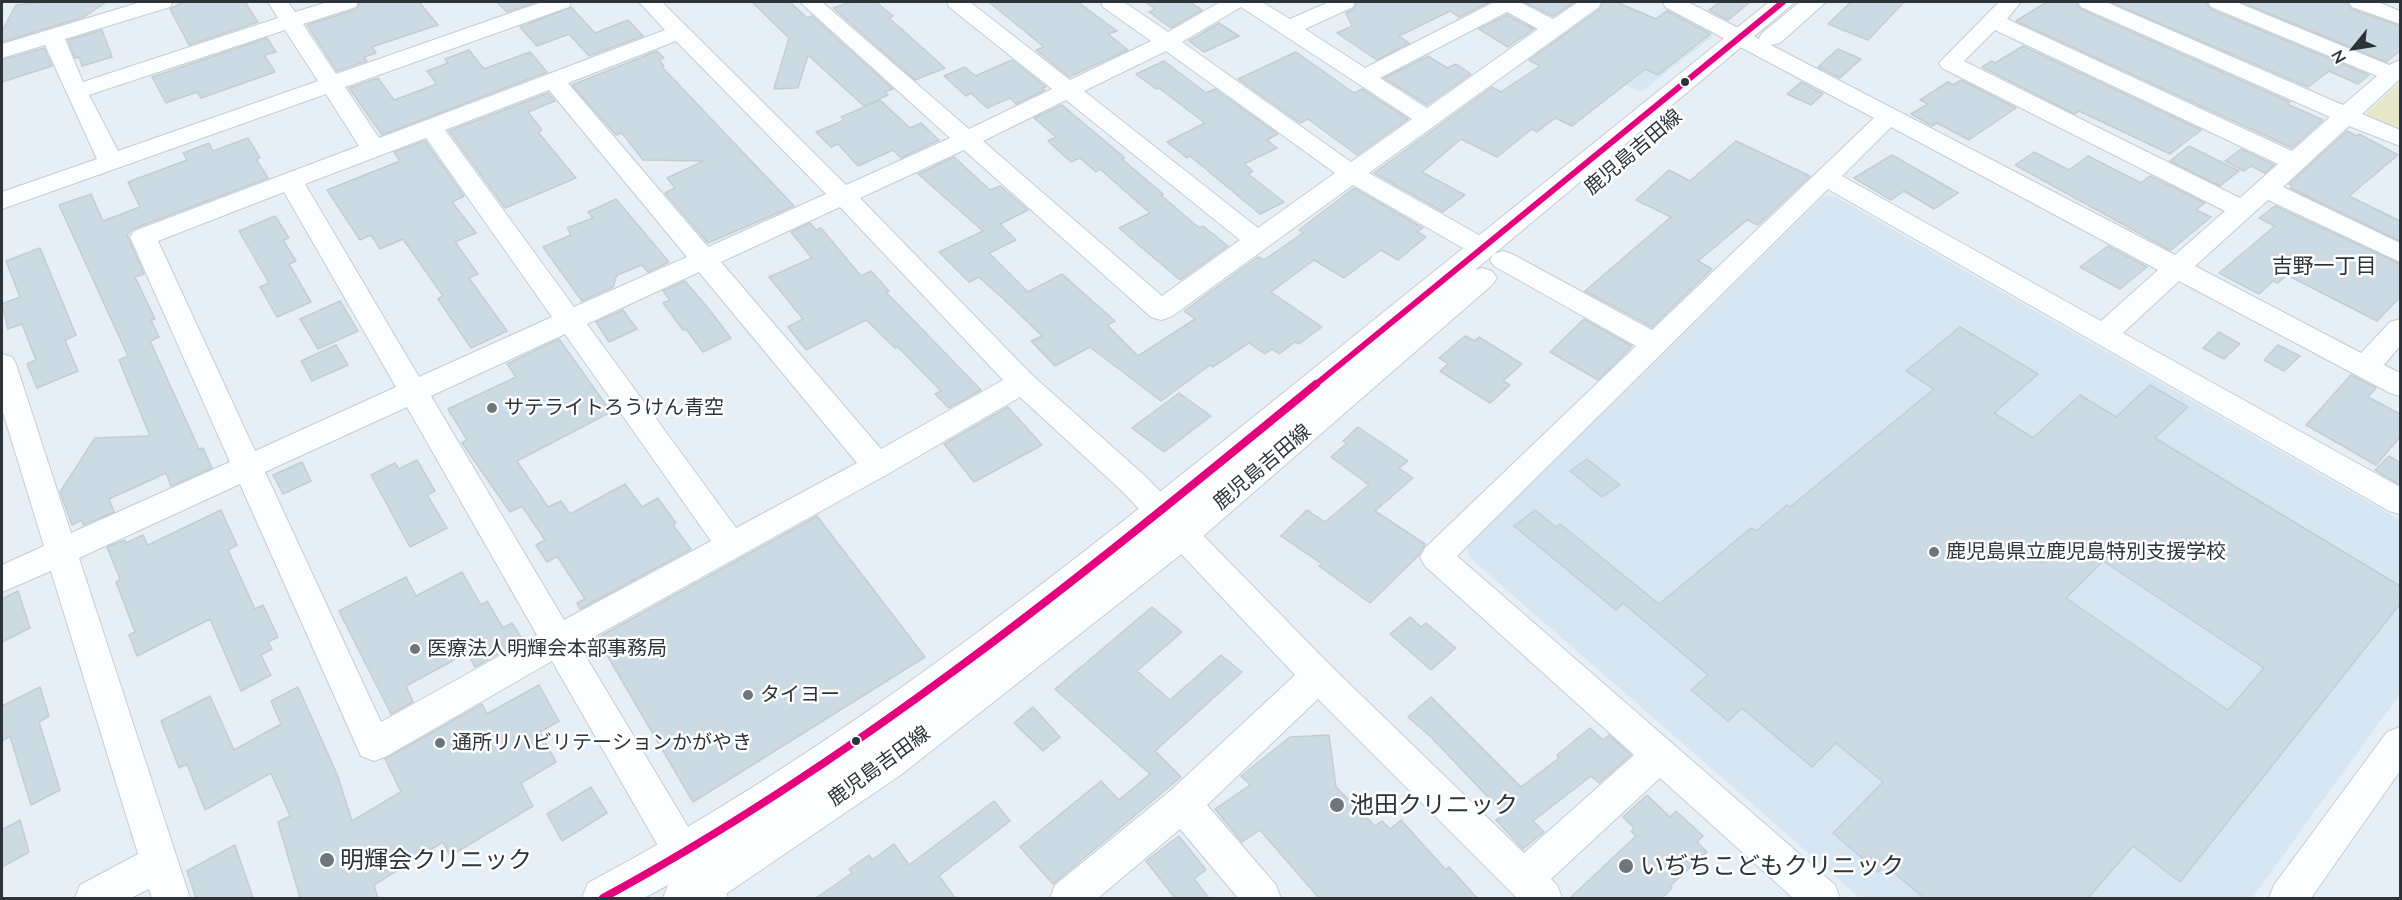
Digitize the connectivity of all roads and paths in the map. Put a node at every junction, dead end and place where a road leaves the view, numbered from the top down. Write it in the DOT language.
graph roads {
  1 [pos="162,2"];
  2 [pos="278,2"];
  3 [pos="348,2"];
  4 [pos="561,2"];
  5 [pos="650,2"];
  6 [pos="810,2"];
  7 [pos="957,2"];
  8 [pos="1111,2"];
  9 [pos="1235,2"];
  10 [pos="1248,2"];
  11 [pos="1345,2"];
  12 [pos="1506,2"];
  13 [pos="1591,2"];
  14 [pos="1672,2"];
  15 [pos="1783,2"];
  16 [pos="1814,2"];
  17 [pos="2011,2"];
  18 [pos="2089,2"];
  19 [pos="2220,2"];
  20 [pos="2360,2"];
  21 [pos="2400,18"];
  22 [pos="1992,20"];
  23 [pos="290,21"];
  24 [pos="1289,28"];
  25 [pos="1554,29"];
  26 [pos="680,32"];
  27 [pos="52,35"];
  28 [pos="1167,42"];
  29 [pos="1749,42"];
  30 [pos="2,51"];
  31 [pos="2396,70"];
  32 [pos="1364,77"];
  33 [pos="553,80"];
  34 [pos="332,83"];
  35 [pos="1070,91"];
  36 [pos="76,92"];
  37 [pos="2347,115"];
  38 [pos="1889,116"];
  39 [pos="1427,118"];
  40 [pos="430,127"];
  41 [pos="968,139"];
  42 [pos="2400,139"];
  43 [pos="373,148"];
  44 [pos="111,162"];
  45 [pos="2295,162"];
  46 [pos="1352,173"];
  47 [pos="1827,178"];
  48 [pos="290,180"];
  49 [pos="2265,188"];
  50 [pos="843,196"];
  51 [pos="2,201"];
  52 [pos="2242,209"];
  53 [pos="1259,242"];
  54 [pos="2400,253"];
  55 [pos="1493,254"];
  56 [pos="702,259"];
  57 [pos="2176,268"];
  58 [pos="570,320"];
  59 [pos="2400,329"];
  60 [pos="2104,334"];
  61 [pos="1655,344"];
  62 [pos="2,364"];
  63 [pos="2365,367"];
  64 [pos="1022,382"];
  65 [pos="2400,386"];
  66 [pos="413,391"];
  67 [pos="877,466"];
  68 [pos="248,467"];
  69 [pos="2400,502"];
  70 [pos="1170,524"];
  71 [pos="732,546"];
  72 [pos="62,551"];
  73 [pos="2,579"];
  74 [pos="558,640"];
  75 [pos="1317,676"];
  76 [pos="2400,743"];
  77 [pos="1659,756"];
  78 [pos="1182,804"];
  79 [pos="684,854"];
  80 [pos="160,863"];
  81 [pos="1533,889"];
  82 [pos="699,895"];
  83 [pos="94,898"];
  84 [pos="171,898"];
  85 [pos="603,898"];
  86 [pos="1069,898"];
  87 [pos="1262,898"];
  88 [pos="1821,898"];
  89 [pos="2288,898"];
  1 -- 27 [label="street"];
  2 -- 23 [label="street"];
  3 -- 23 [label="street"];
  4 -- 34 [label="street"];
  5 -- 26 [label="street"];
  6 -- 41 [label="street"];
  7 -- 35 [label="street"];
  8 -- 28 [label="street"];
  9 -- 28 [label="street"];
  10 -- 24 [label="street"];
  11 -- 24 [label="street"];
  12 -- 25 [label="street"];
  12 -- 32 [label="street"];
  13 -- 25 [label="street"];
  14 -- 29 [label="street"];
  15 -- 29 [label="main road, 鹿児島吉田線"];
  16 -- 29 [label="main road, 鹿児島吉田線"];
  17 -- 22 [label="street"];
  18 -- 37 [label="street"];
  19 -- 31 [label="street"];
  20 -- 21 [label="street"];
  22 -- 45 [label="street"];
  22 -- 52 [label="street"];
  23 -- 34 [label="street"];
  23 -- 36 [label="street"];
  24 -- 32 [label="street"];
  25 -- 39 [label="street"];
  26 -- 33 [label="street"];
  26 -- 50 [label="street"];
  27 -- 30 [label="street"];
  27 -- 36 [label="street"];
  28 -- 35 [label="street"];
  28 -- 46 [label="street"];
  29 -- 38 [label="street"];
  29 -- 55 [label="main road, 鹿児島吉田線"];
  31 -- 37 [label="street"];
  32 -- 39 [label="street"];
  33 -- 40 [label="street"];
  33 -- 56 [label="street"];
  34 -- 43 [label="street"];
  34 -- 44 [label="street"];
  35 -- 41 [label="street"];
  35 -- 53 [label="street"];
  36 -- 44 [label="street"];
  37 -- 42 [label="street"];
  37 -- 45 [label="street"];
  38 -- 47 [label="street"];
  38 -- 57 [label="street"];
  39 -- 46 [label="street"];
  40 -- 43 [label="street"];
  40 -- 58 [label="street"];
  41 -- 50 [label="street"];
  41 -- 53 [label="street"];
  43 -- 48 [label="street"];
  44 -- 51 [label="street"];
  45 -- 49 [label="street"];
  46 -- 53 [label="street"];
  46 -- 55 [label="street"];
  47 -- 60 [label="street"];
  47 -- 61 [label="street"];
  48 -- 66 [label="street"];
  48 -- 68 [label="street"];
  49 -- 52 [label="street"];
  49 -- 54 [label="street"];
  50 -- 56 [label="street"];
  50 -- 64 [label="street"];
  52 -- 57 [label="street"];
  55 -- 61 [label="street"];
  55 -- 70 [label="main road, 鹿児島吉田線"];
  56 -- 58 [label="street"];
  56 -- 67 [label="street"];
  57 -- 60 [label="street"];
  57 -- 63 [label="street"];
  58 -- 66 [label="street"];
  58 -- 71 [label="street"];
  59 -- 63 [label="street"];
  60 -- 69 [label="street"];
  61 -- 77 [label="street"];
  62 -- 72 [label="street"];
  63 -- 65 [label="street"];
  64 -- 67 [label="street"];
  64 -- 70 [label="street"];
  66 -- 68 [label="street"];
  66 -- 74 [label="street"];
  67 -- 71 [label="street"];
  68 -- 72 [label="street"];
  68 -- 74 [label="street"];
  70 -- 75 [label="street"];
  70 -- 79 [label="main road, 鹿児島吉田線"];
  70 -- 82 [label="main road, 鹿児島吉田線"];
  71 -- 74 [label="street"];
  72 -- 73 [label="street"];
  72 -- 80 [label="street"];
  74 -- 79 [label="street"];
  75 -- 78 [label="street"];
  75 -- 81 [label="street"];
  76 -- 89 [label="street"];
  77 -- 81 [label="street"];
  77 -- 88 [label="street"];
  78 -- 86 [label="street"];
  78 -- 87 [label="street"];
  79 -- 82 [label="street"];
  79 -- 85 [label="main road, 鹿児島吉田線"];
  80 -- 83 [label="street"];
  80 -- 84 [label="street"];
}
